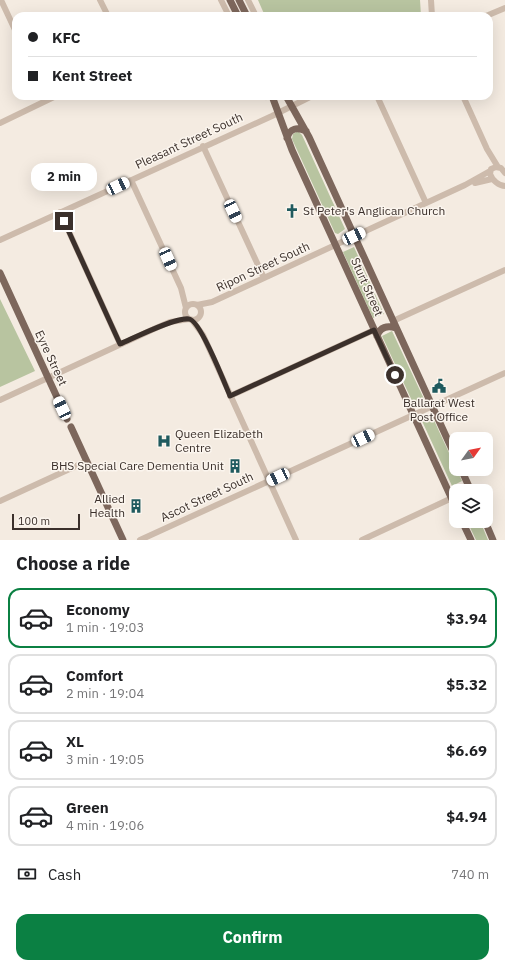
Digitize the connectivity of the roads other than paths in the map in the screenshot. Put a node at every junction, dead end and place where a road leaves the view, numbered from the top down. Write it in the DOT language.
graph roads {
  1 [pos="1,0"];
  2 [pos="100,0"];
  3 [pos="221,0"];
  4 [pos="230,0"];
  5 [pos="240,0"];
  6 [pos="248,0"];
  7 [pos="431,0"];
  8 [pos="505,8"];
  9 [pos="106,12"];
  10 [pos="227,12"];
  11 [pos="235,12"];
  12 [pos="245,12"];
  13 [pos="254,12"];
  14 [pos="432,12"];
  15 [pos="493,13"];
  16 [pos="12,23"];
  17 [pos="42,100"];
  18 [pos="270,100"];
  19 [pos="288,100"];
  20 [pos="304,100"];
  21 [pos="379,100"];
  22 [pos="466,100"];
  23 [pos="291,106"];
  24 [pos="278,112"];
  25 [pos="0,123"];
  26 [pos="306,131"];
  27 [pos="287,138"];
  28 [pos="203,146"];
  29 [pos="487,148"];
  30 [pos="498,167"];
  31 [pos="491,170"];
  32 [pos="505,173"];
  33 [pos="492,179"];
  34 [pos="131,180"];
  35 [pos="465,185"];
  36 [pos="504,187"];
  37 [pos="426,203"];
  38 [pos="60,212"];
  39 [pos="354,236"];
  40 [pos="0,240"];
  41 [pos="336,245"];
  42 [pos="505,270"];
  43 [pos="0,273"];
  44 [pos="264,278"];
  45 [pos="181,288"];
  46 [pos="212,302"];
  47 [pos="195,305"];
  48 [pos="186,310"];
  49 [pos="200,315"];
  50 [pos="191,319"];
  51 [pos="170,322"];
  52 [pos="393,322"];
  53 [pos="374,330"];
  54 [pos="203,335"];
  55 [pos="120,344"];
  56 [pos="505,373"];
  57 [pos="48,378"];
  58 [pos="230,396"];
  59 [pos="0,400"];
  60 [pos="432,406"];
  61 [pos="413,415"];
  62 [pos="68,419"];
  63 [pos="71,427"];
  64 [pos="449,443"];
  65 [pos="87,462"];
  66 [pos="269,481"];
  67 [pos="449,492"];
  68 [pos="449,499"];
  69 [pos="0,501"];
  70 [pos="465,528"];
  71 [pos="488,528"];
  72 [pos="123,540"];
  73 [pos="140,540"];
  74 [pos="296,540"];
  75 [pos="362,540"];
  76 [pos="471,540"];
  77 [pos="494,540"];
  1 -- 16 [label="street"];
  2 -- 9 [label="street"];
  3 -- 10 [label="street"];
  4 -- 11 [label="main road"];
  5 -- 12 [label="main road"];
  6 -- 13 [label="street"];
  7 -- 14 [label="street"];
  8 -- 15 [label="street"];
  17 -- 25 [label="street"];
  18 -- 24 [label="main road, Sturt Street"];
  19 -- 23 [label="main road, Sturt Street"];
  20 -- 23 [label="street, Pleasant Street South"];
  21 -- 37 [label="street"];
  22 -- 29 [label="street"];
  23 -- 24 [label="street, Pleasant Street South"];
  23 -- 26 [label="main road, Sturt Street"];
  24 -- 27 [label="main road, Sturt Street"];
  24 -- 28 [label="street, Pleasant Street South"];
  26 -- 27 [label="main road"];
  26 -- 39 [label="main road, Sturt Street"];
  27 -- 41 [label="main road, Sturt Street"];
  28 -- 34 [label="street, Pleasant Street South"];
  28 -- 44 [label="street"];
  29 -- 30 [label="street"];
  29 -- 31 [label="street"];
  30 -- 31 [label="street"];
  30 -- 32 [label="street"];
  31 -- 33 [label="street"];
  31 -- 35 [label="street"];
  33 -- 35 [label="street"];
  33 -- 36 [label="street"];
  34 -- 38 [label="street, Pleasant Street South"];
  34 -- 45 [label="street"];
  35 -- 37 [label="street, Ripon Street South"];
  37 -- 39 [label="street, Ripon Street South"];
  38 -- 40 [label="street, Pleasant Street South"];
  38 -- 55 [label="street"];
  39 -- 41 [label="street, Ripon Street South"];
  39 -- 52 [label="main road, Sturt Street"];
  41 -- 44 [label="street, Ripon Street South"];
  41 -- 53 [label="main road, Sturt Street"];
  42 -- 52 [label="street"];
  43 -- 57 [label="main road, Eyre Street"];
  44 -- 46 [label="street, Ripon Street South"];
  45 -- 47 [label="street"];
  45 -- 48 [label="street"];
  46 -- 47 [label="street, Ripon Street South"];
  46 -- 49 [label="street"];
  47 -- 48 [label="street"];
  47 -- 49 [label="street"];
  48 -- 50 [label="street"];
  48 -- 51 [label="street"];
  49 -- 50 [label="street"];
  49 -- 54 [label="street"];
  50 -- 51 [label="street"];
  50 -- 54 [label="street"];
  51 -- 55 [label="street"];
  52 -- 53 [label="main road"];
  52 -- 53 [label="main road"];
  52 -- 60 [label="main road, Sturt Street"];
  53 -- 58 [label="street"];
  53 -- 61 [label="main road, Sturt Street"];
  54 -- 58 [label="street"];
  55 -- 57 [label="street"];
  56 -- 60 [label="street, Ascot Street South"];
  57 -- 59 [label="street"];
  57 -- 62 [label="main road, Eyre Street"];
  58 -- 66 [label="street"];
  60 -- 61 [label="street, Ascot Street South"];
  60 -- 64 [label="main road, Sturt Street"];
  61 -- 66 [label="street, Ascot Street South"];
  61 -- 67 [label="main road, Sturt Street"];
  62 -- 63 [label="street, Eyre Street"];
  63 -- 65 [label="main road, Eyre Street"];
  65 -- 69 [label="street"];
  65 -- 72 [label="main road, Eyre Street"];
  66 -- 73 [label="street, Ascot Street South"];
  66 -- 74 [label="street"];
  68 -- 75 [label="street"];
  70 -- 76 [label="main road"];
  71 -- 77 [label="main road"];
}
